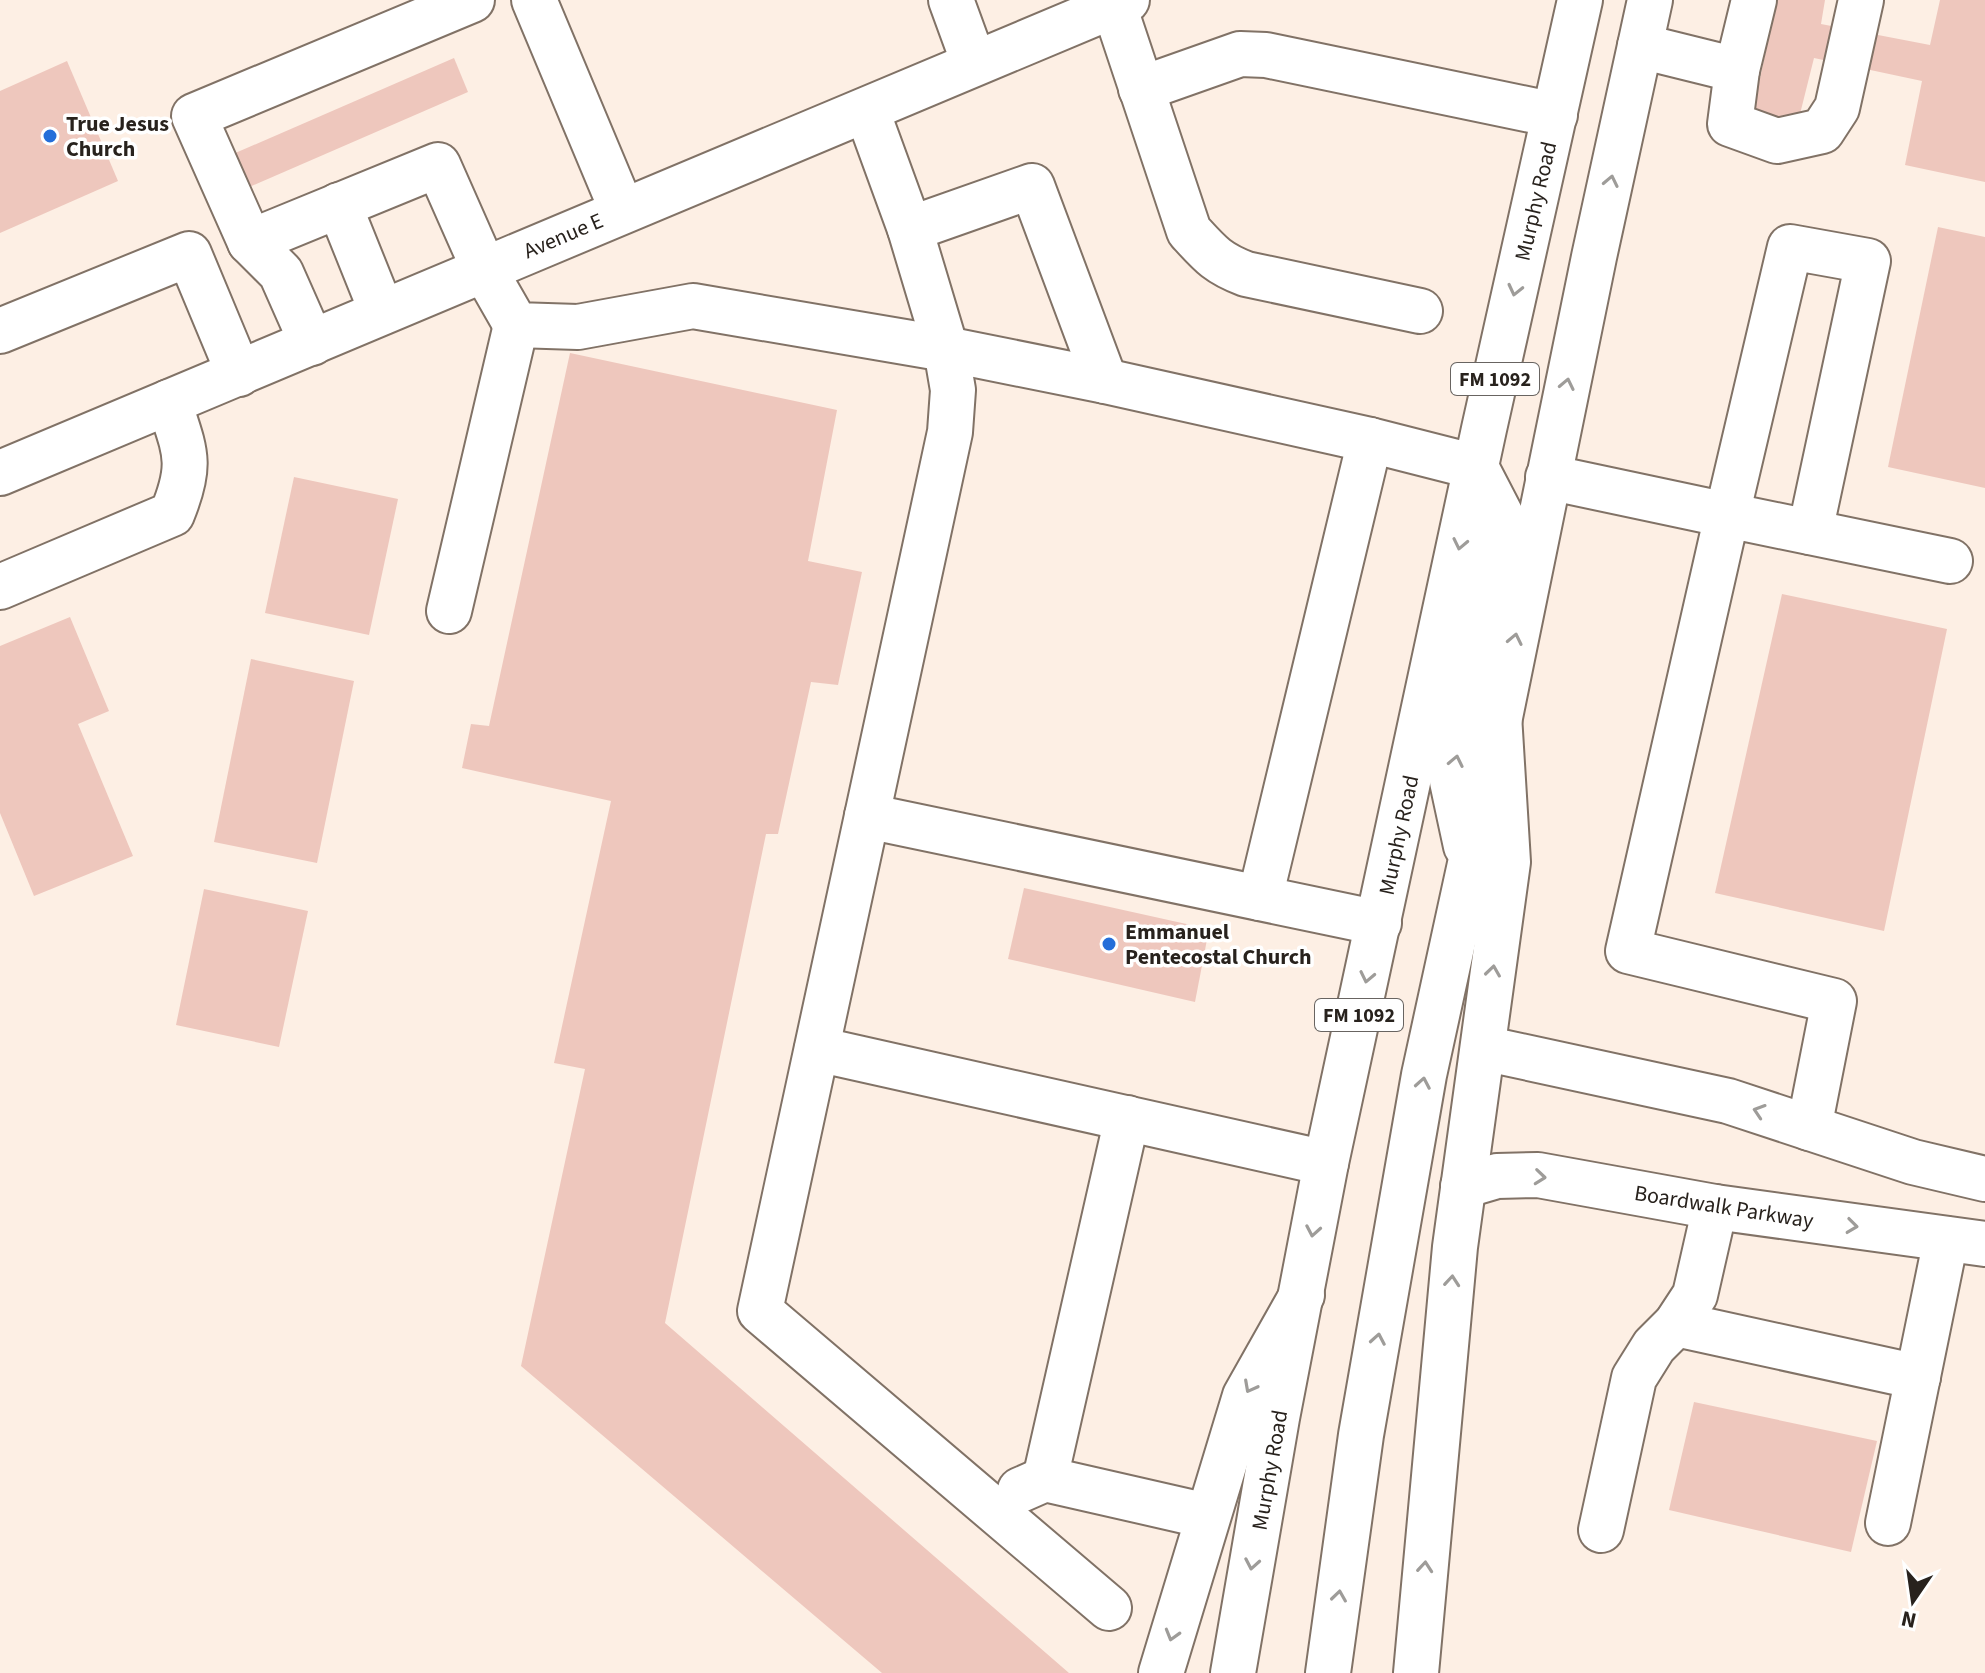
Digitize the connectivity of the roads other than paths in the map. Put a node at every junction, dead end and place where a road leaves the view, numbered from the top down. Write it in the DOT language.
graph roads {
  1 [pos="472,0"];
  2 [pos="534,0"];
  3 [pos="951,0"];
  4 [pos="1650,0"];
  5 [pos="1754,0"];
  6 [pos="1861,0"];
  7 [pos="1121,3"];
  8 [pos="1573,8"];
  9 [pos="1640,46"];
  10 [pos="974,63"];
  11 [pos="1737,70"];
  12 [pos="1141,89"];
  13 [pos="867,111"];
  14 [pos="1555,115"];
  15 [pos="339,205"];
  16 [pos="622,210"];
  17 [pos="910,229"];
  18 [pos="250,242"];
  19 [pos="484,269"];
  20 [pos="1420,311"];
  21 [pos="382,312"];
  22 [pos="516,325"];
  23 [pos="0,331"];
  24 [pos="312,343"];
  25 [pos="946,349"];
  26 [pos="239,374"];
  27 [pos="1105,381"];
  28 [pos="169,402"];
  29 [pos="1370,440"];
  30 [pos="1476,467"];
  31 [pos="0,473"];
  32 [pos="1548,477"];
  33 [pos="1727,515"];
  34 [pos="1810,532"];
  35 [pos="1950,561"];
  36 [pos="0,587"];
  37 [pos="449,611"];
  38 [pos="1499,715"];
  39 [pos="867,816"];
  40 [pos="1470,864"];
  41 [pos="1260,898"];
  42 [pos="1379,923"];
  43 [pos="1483,1048"];
  44 [pos="817,1049"];
  45 [pos="1127,1118"];
  46 [pos="1809,1128"];
  47 [pos="1326,1163"];
  48 [pos="1985,1179"];
  49 [pos="1463,1186"];
  50 [pos="1715,1207"];
  51 [pos="1965,1242"];
  52 [pos="1302,1295"];
  53 [pos="1676,1324"];
  54 [pos="1918,1377"];
  55 [pos="1045,1479"];
  56 [pos="988,1505"];
  57 [pos="1207,1516"];
  58 [pos="1888,1523"];
  59 [pos="1601,1530"];
  60 [pos="1109,1608"];
  61 [pos="1161,1673"];
  62 [pos="1233,1673"];
  63 [pos="1328,1673"];
  64 [pos="1416,1673"];
  1 -- 18 [label="main road"];
  2 -- 16 [label="main road"];
  3 -- 10 [label="main road"];
  4 -- 9 [label="main road, FM 1092"];
  5 -- 11 [label="main road"];
  6 -- 11 [label="main road"];
  7 -- 10 [label="main road, Avenue E"];
  7 -- 12 [label="main road"];
  8 -- 14 [label="main road, Murphy Road / FM 1092"];
  9 -- 11 [label="main road"];
  32 -- 9 [label="main road, FM 1092, one-way"];
  10 -- 13 [label="main road, Avenue E"];
  12 -- 14 [label="main road"];
  12 -- 20 [label="main road"];
  13 -- 16 [label="main road, Avenue E"];
  13 -- 17 [label="main road"];
  14 -- 30 [label="main road, Murphy Road / FM 1092, one-way"];
  15 -- 18 [label="main road"];
  15 -- 19 [label="main road"];
  15 -- 21 [label="main road"];
  16 -- 19 [label="main road, Avenue E"];
  17 -- 25 [label="main road"];
  17 -- 27 [label="main road"];
  18 -- 24 [label="main road"];
  19 -- 21 [label="main road, Avenue E"];
  19 -- 22 [label="main road"];
  21 -- 24 [label="main road, Avenue E"];
  22 -- 25 [label="main road"];
  22 -- 37 [label="main road"];
  23 -- 26 [label="main road"];
  24 -- 26 [label="main road, Avenue E"];
  25 -- 27 [label="main road"];
  25 -- 39 [label="main road"];
  26 -- 28 [label="main road, Avenue E"];
  27 -- 29 [label="main road"];
  28 -- 31 [label="main road, Avenue E"];
  28 -- 36 [label="main road"];
  29 -- 30 [label="main road"];
  29 -- 41 [label="main road"];
  40 -- 30 [label="main road, one-way"];
  30 -- 42 [label="main road, Murphy Road / FM 1092, one-way"];
  32 -- 33 [label="main road"];
  38 -- 32 [label="main road, FM 1092, one-way"];
  33 -- 34 [label="main road"];
  33 -- 34 [label="main road"];
  33 -- 46 [label="main road"];
  34 -- 35 [label="main road"];
  38 -- 40 [label="main road"];
  43 -- 38 [label="main road, one-way"];
  39 -- 41 [label="main road"];
  39 -- 44 [label="main road"];
  63 -- 40 [label="main road, one-way"];
  41 -- 42 [label="main road"];
  42 -- 47 [label="main road, Murphy Road / FM 1092, one-way"];
  46 -- 43 [label="main road, one-way"];
  43 -- 49 [label="main road"];
  44 -- 45 [label="main road"];
  44 -- 56 [label="main road"];
  45 -- 47 [label="main road"];
  45 -- 55 [label="main road"];
  46 -- 48 [label="main road"];
  47 -- 52 [label="main road, Murphy Road / FM 1092, one-way"];
  49 -- 50 [label="main road, Boardwalk Parkway, one-way"];
  64 -- 49 [label="main road, one-way"];
  50 -- 51 [label="main road, Boardwalk Parkway, one-way"];
  50 -- 53 [label="main road"];
  51 -- 54 [label="main road"];
  52 -- 57 [label="main road, one-way"];
  52 -- 62 [label="main road, Murphy Road / FM 1092, one-way"];
  53 -- 54 [label="main road"];
  53 -- 59 [label="main road"];
  54 -- 58 [label="main road"];
  55 -- 56 [label="main road"];
  55 -- 57 [label="main road"];
  56 -- 60 [label="main road"];
  57 -- 61 [label="main road, one-way"];
}
